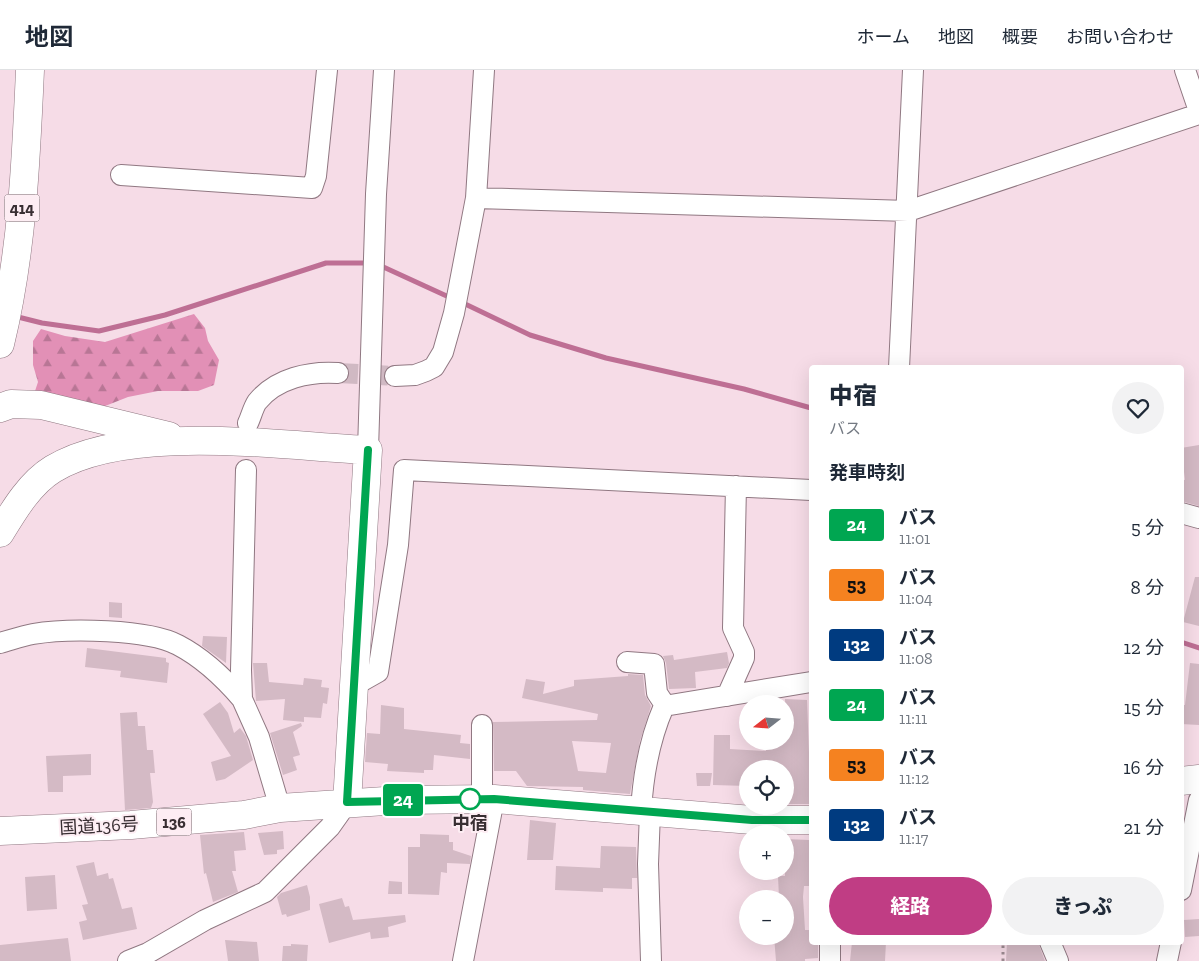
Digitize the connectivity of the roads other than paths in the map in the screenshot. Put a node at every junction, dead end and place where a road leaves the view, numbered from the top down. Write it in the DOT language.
graph roads {
  1 [pos="30,70"];
  2 [pos="327,70"];
  3 [pos="384,70"];
  4 [pos="484,70"];
  5 [pos="913,70"];
  6 [pos="1186,70"];
  7 [pos="1199,113"];
  8 [pos="121,175"];
  9 [pos="476,198"];
  10 [pos="908,211"];
  11 [pos="0,344"];
  12 [pos="899,365"];
  13 [pos="338,372"];
  14 [pos="395,376"];
  15 [pos="0,408"];
  16 [pos="248,424"];
  17 [pos="180,440"];
  18 [pos="368,450"];
  19 [pos="246,470"];
  20 [pos="736,486"];
  21 [pos="809,490"];
  22 [pos="1184,514"];
  23 [pos="1199,518"];
  24 [pos="0,533"];
  25 [pos="0,643"];
  26 [pos="627,662"];
  27 [pos="809,682"];
  28 [pos="355,685"];
  29 [pos="727,696"];
  30 [pos="242,699"];
  31 [pos="665,705"];
  32 [pos="482,725"];
  33 [pos="1199,779"];
  34 [pos="1184,781"];
  35 [pos="488,799"];
  36 [pos="1199,800"];
  37 [pos="347,802"];
  38 [pos="280,808"];
  39 [pos="645,811"];
  40 [pos="809,820"];
  41 [pos="0,831"];
  42 [pos="1184,875"];
  43 [pos="830,945"];
  44 [pos="1051,945"];
  45 [pos="1170,945"];
  46 [pos="128,961"];
  47 [pos="463,961"];
  48 [pos="651,961"];
  49 [pos="830,961"];
  50 [pos="1058,961"];
  51 [pos="1167,961"];
  1 -- 11 [label="highway, 414"];
  2 -- 8 [label="street"];
  3 -- 18 [label="street"];
  4 -- 9 [label="street"];
  5 -- 10 [label="street"];
  6 -- 7 [label="street"];
  7 -- 10 [label="street"];
  9 -- 10 [label="street"];
  9 -- 14 [label="street"];
  10 -- 12 [label="street"];
  13 -- 16 [label="street"];
  15 -- 17 [label="highway"];
  17 -- 18 [label="highway"];
  17 -- 24 [label="highway"];
  18 -- 28 [label="highway"];
  19 -- 30 [label="street"];
  20 -- 21 [label="street"];
  20 -- 28 [label="street"];
  20 -- 29 [label="street"];
  22 -- 23 [label="street"];
  25 -- 30 [label="street"];
  26 -- 31 [label="street"];
  27 -- 29 [label="street"];
  28 -- 37 [label="highway"];
  29 -- 31 [label="street"];
  30 -- 38 [label="street"];
  31 -- 39 [label="street"];
  32 -- 35 [label="street"];
  33 -- 34 [label="highway"];
  35 -- 37 [label="highway, 国道136号 / 136"];
  35 -- 39 [label="highway, 国道136号 / 136"];
  35 -- 47 [label="street"];
  36 -- 42 [label="street"];
  37 -- 38 [label="highway, 国道136号 / 136"];
  37 -- 46 [label="street"];
  38 -- 41 [label="highway, 国道136号 / 136"];
  39 -- 40 [label="highway, 国道136号 / 136"];
  39 -- 48 [label="street"];
  43 -- 49 [label="street"];
  44 -- 50 [label="street"];
  45 -- 51 [label="street"];
}
